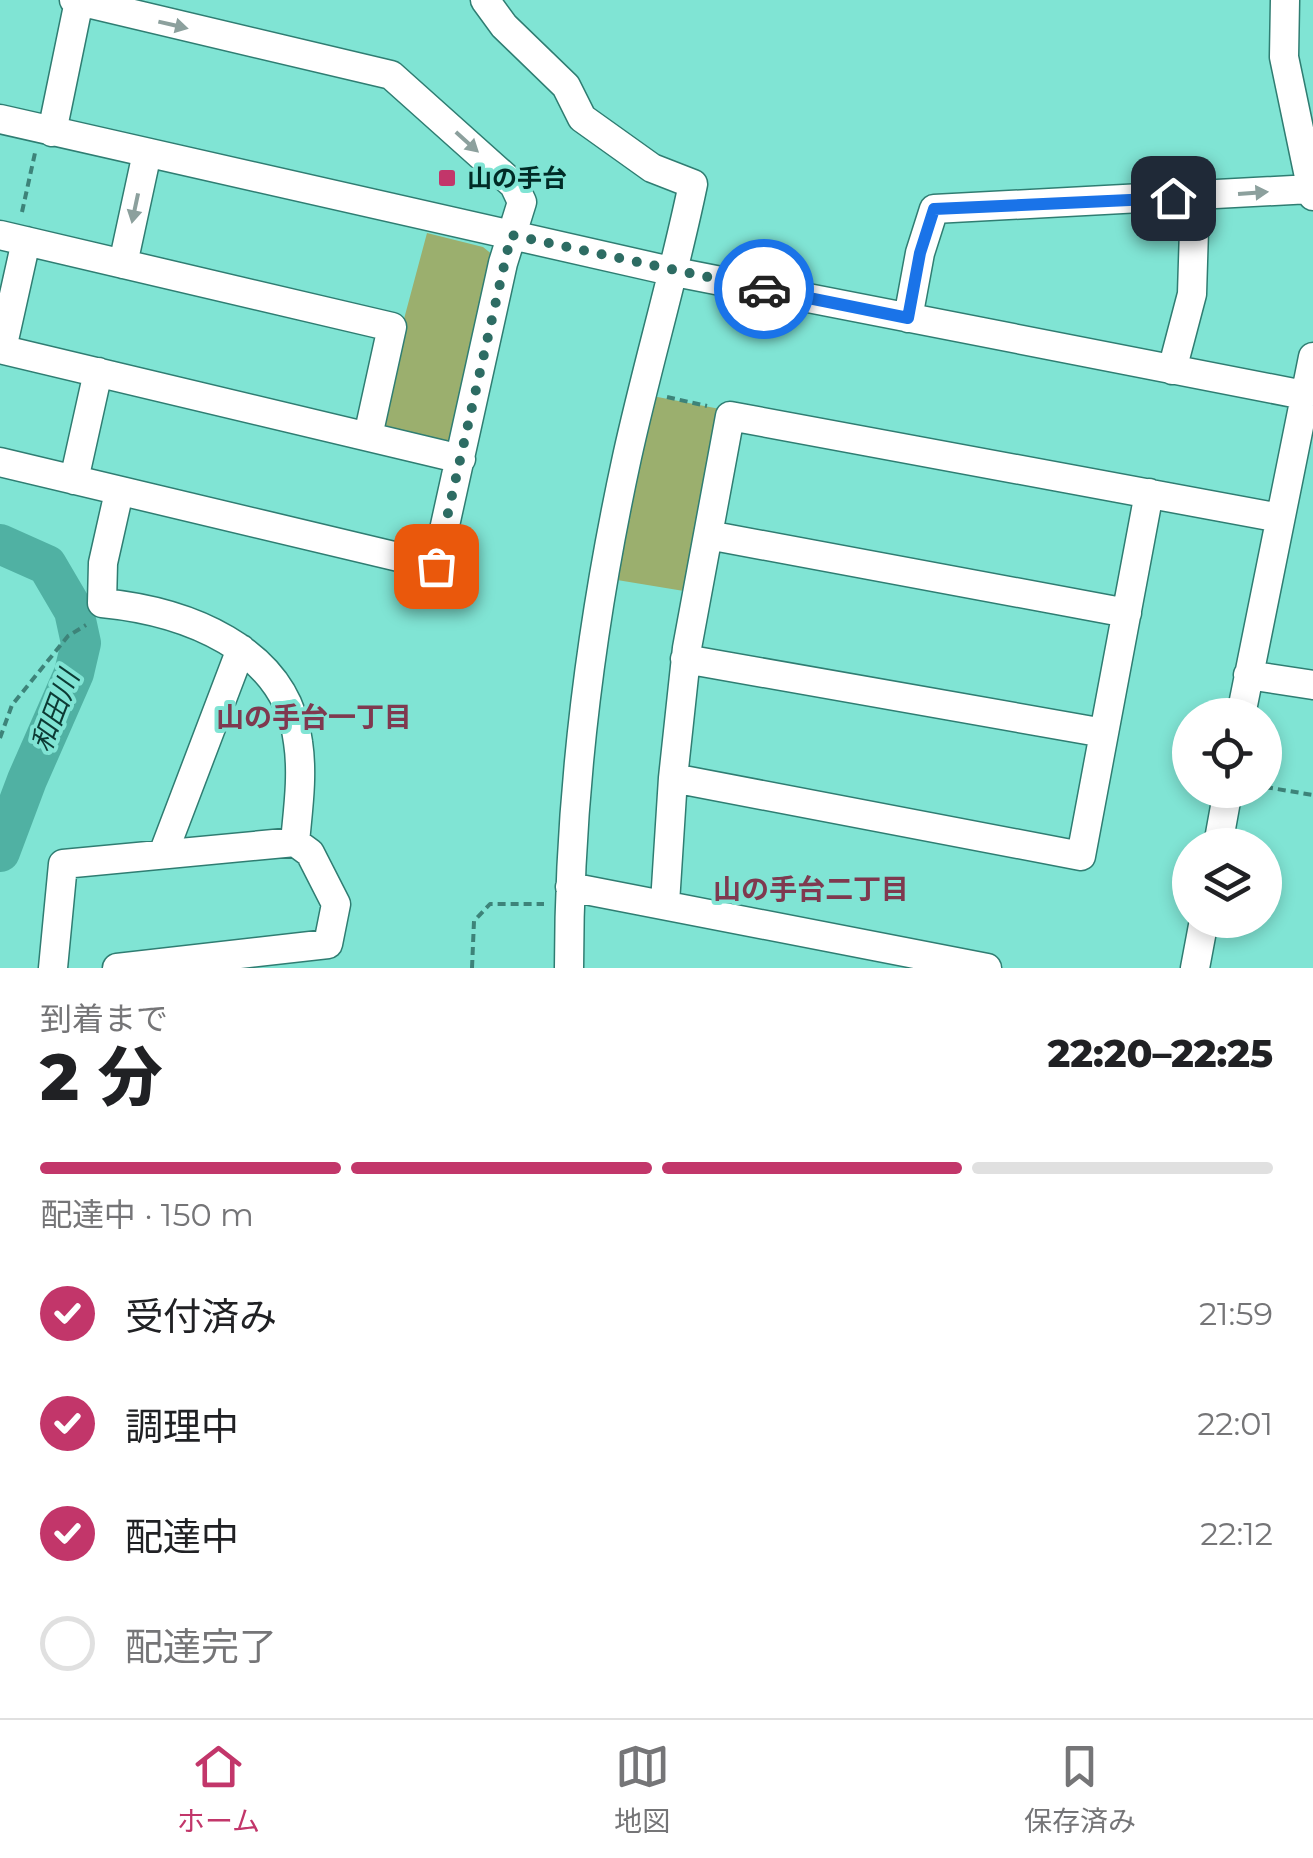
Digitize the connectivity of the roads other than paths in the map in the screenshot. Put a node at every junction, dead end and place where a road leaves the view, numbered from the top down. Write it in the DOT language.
graph roads {
  1 [pos="485,0"];
  2 [pos="1285,0"];
  3 [pos="76,1"];
  4 [pos="0,119"];
  5 [pos="46,130"];
  6 [pos="148,153"];
  7 [pos="1312,192"];
  8 [pos="1195,197"];
  9 [pos="511,235"];
  10 [pos="14,239"];
  11 [pos="123,264"];
  12 [pos="674,272"];
  13 [pos="908,318"];
  14 [pos="1,349"];
  15 [pos="1313,357"];
  16 [pos="1172,370"];
  17 [pos="98,372"];
  18 [pos="1304,396"];
  19 [pos="368,436"];
  20 [pos="462,459"];
  21 [pos="0,462"];
  22 [pos="74,480"];
  23 [pos="119,492"];
  24 [pos="1149,493"];
  25 [pos="1280,518"];
  26 [pos="708,535"];
  27 [pos="1127,612"];
  28 [pos="241,649"];
  29 [pos="685,659"];
  30 [pos="1248,675"];
  31 [pos="1313,685"];
  32 [pos="1244,698"];
  33 [pos="1104,733"];
  34 [pos="673,778"];
  35 [pos="295,842"];
  36 [pos="163,854"];
  37 [pos="570,895"];
  38 [pos="665,903"];
  39 [pos="1201,938"];
  40 [pos="327,956"];
  41 [pos="53,968"];
  42 [pos="116,968"];
  43 [pos="569,968"];
  44 [pos="988,968"];
  45 [pos="1195,968"];
  1 -- 12 [label="street"];
  2 -- 7 [label="street"];
  3 -- 5 [label="street"];
  3 -- 9 [label="street, one-way"];
  4 -- 5 [label="street"];
  5 -- 6 [label="street"];
  6 -- 9 [label="street"];
  6 -- 11 [label="street, one-way"];
  8 -- 7 [label="street, one-way"];
  8 -- 13 [label="street"];
  8 -- 16 [label="street"];
  9 -- 12 [label="street"];
  9 -- 20 [label="street"];
  10 -- 11 [label="street"];
  10 -- 14 [label="street"];
  11 -- 19 [label="street"];
  12 -- 13 [label="street"];
  12 -- 37 [label="street"];
  13 -- 16 [label="street"];
  14 -- 17 [label="street"];
  15 -- 18 [label="street"];
  16 -- 18 [label="street"];
  17 -- 19 [label="street"];
  17 -- 22 [label="street"];
  18 -- 25 [label="street"];
  19 -- 20 [label="street"];
  20 -- 23 [label="street"];
  21 -- 22 [label="street"];
  22 -- 23 [label="street"];
  23 -- 28 [label="street"];
  24 -- 25 [label="street"];
  24 -- 26 [label="street"];
  24 -- 27 [label="street"];
  25 -- 30 [label="street"];
  26 -- 27 [label="street"];
  26 -- 29 [label="street"];
  27 -- 33 [label="street"];
  28 -- 35 [label="street"];
  28 -- 36 [label="street"];
  29 -- 33 [label="street"];
  29 -- 34 [label="street"];
  30 -- 31 [label="street"];
  30 -- 32 [label="street"];
  33 -- 34 [label="street"];
  34 -- 38 [label="street"];
  35 -- 36 [label="street"];
  35 -- 40 [label="street"];
  36 -- 41 [label="street"];
  37 -- 38 [label="street"];
  37 -- 43 [label="street"];
  38 -- 44 [label="street"];
  39 -- 45 [label="street"];
  40 -- 42 [label="street"];
}
